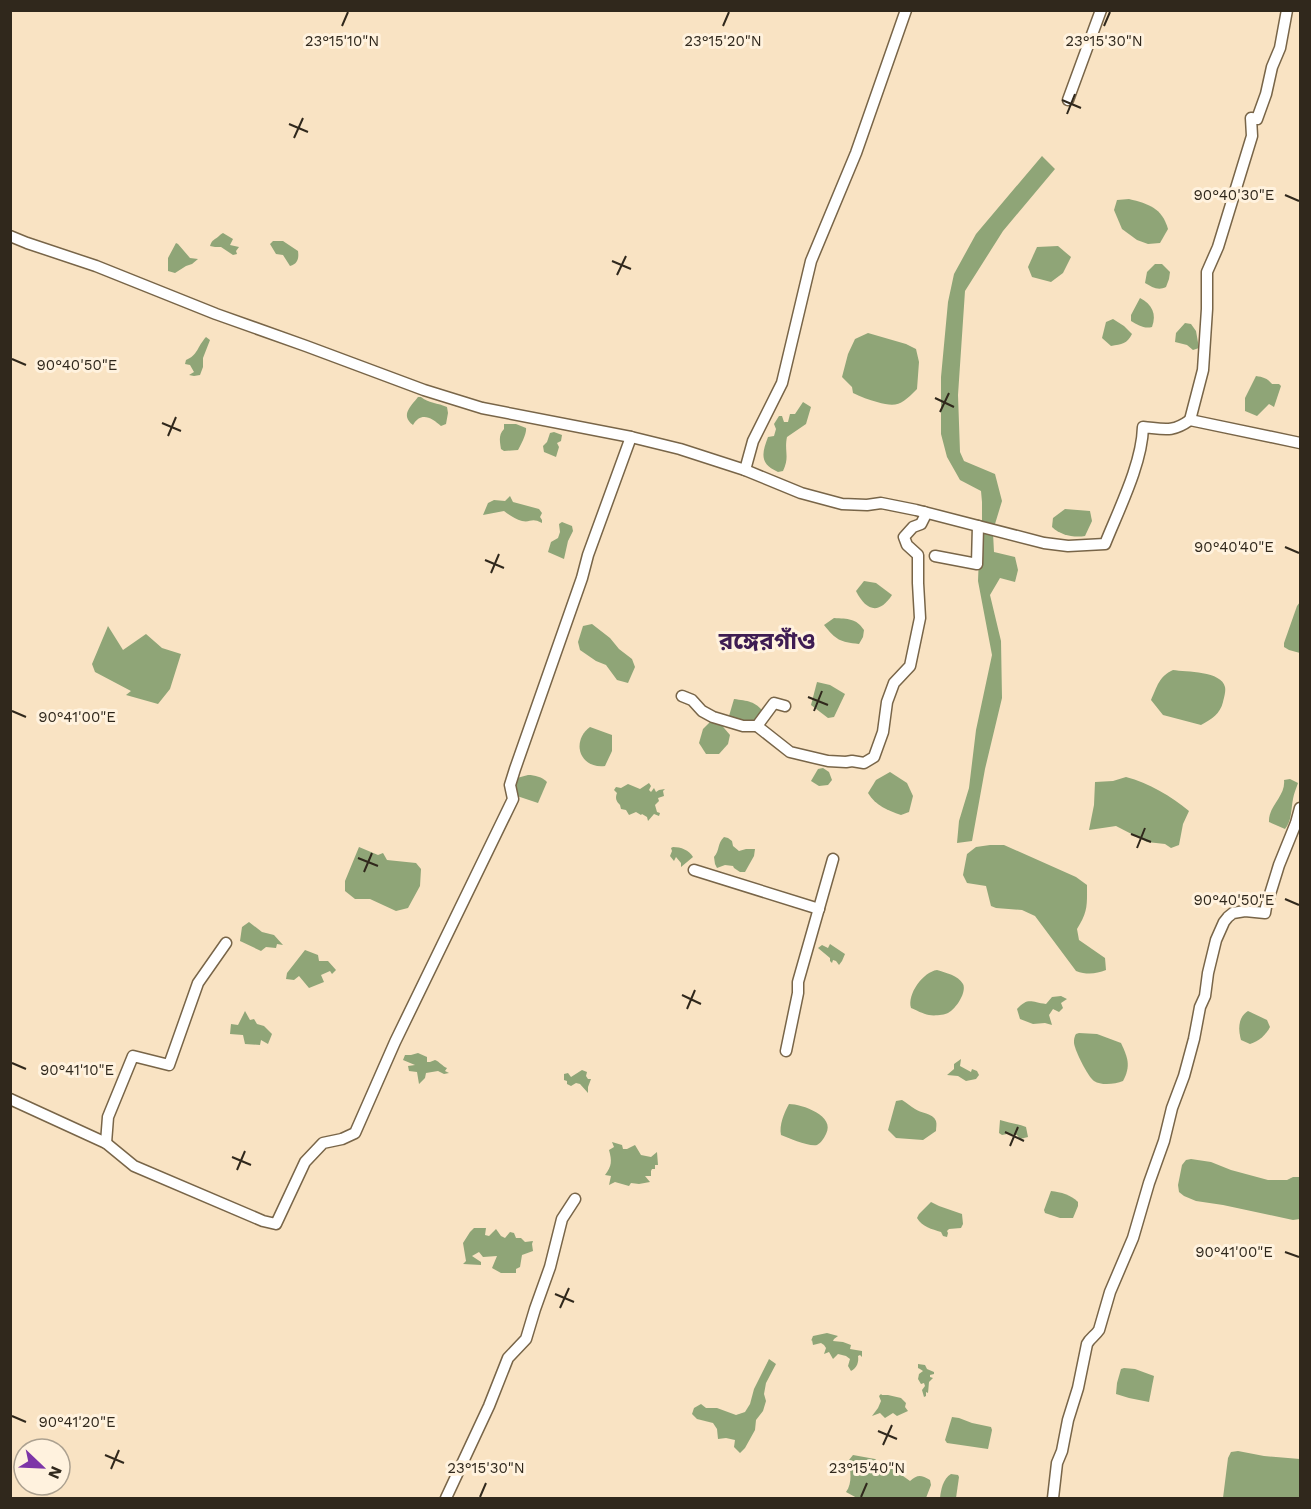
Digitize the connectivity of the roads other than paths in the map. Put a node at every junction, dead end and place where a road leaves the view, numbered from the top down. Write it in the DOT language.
graph roads {
  1 [pos="906,10"];
  2 [pos="1101,10"];
  3 [pos="1287,10"];
  4 [pos="1068,100"];
  5 [pos="10,236"];
  6 [pos="1190,420"];
  7 [pos="631,437"];
  8 [pos="1300,443"];
  9 [pos="745,470"];
  10 [pos="924,512"];
  11 [pos="978,526"];
  12 [pos="935,556"];
  13 [pos="682,696"];
  14 [pos="784,706"];
  15 [pos="757,726"];
  16 [pos="1300,808"];
  17 [pos="832,859"];
  18 [pos="694,870"];
  19 [pos="819,909"];
  20 [pos="226,942"];
  21 [pos="786,1051"];
  22 [pos="10,1099"];
  23 [pos="106,1143"];
  24 [pos="575,1199"];
  25 [pos="447,1498"];
  26 [pos="1053,1498"];
  1 -- 9 [label="street"];
  2 -- 4 [label="street"];
  3 -- 6 [label="street"];
  5 -- 7 [label="street"];
  6 -- 8 [label="street"];
  6 -- 11 [label="street"];
  7 -- 9 [label="street"];
  7 -- 23 [label="street"];
  9 -- 10 [label="street"];
  10 -- 11 [label="street"];
  10 -- 15 [label="street"];
  11 -- 12 [label="street"];
  13 -- 15 [label="street"];
  14 -- 15 [label="street"];
  16 -- 26 [label="street"];
  17 -- 19 [label="street"];
  18 -- 19 [label="street"];
  19 -- 21 [label="street"];
  20 -- 23 [label="street"];
  22 -- 23 [label="street"];
  24 -- 25 [label="street"];
}
